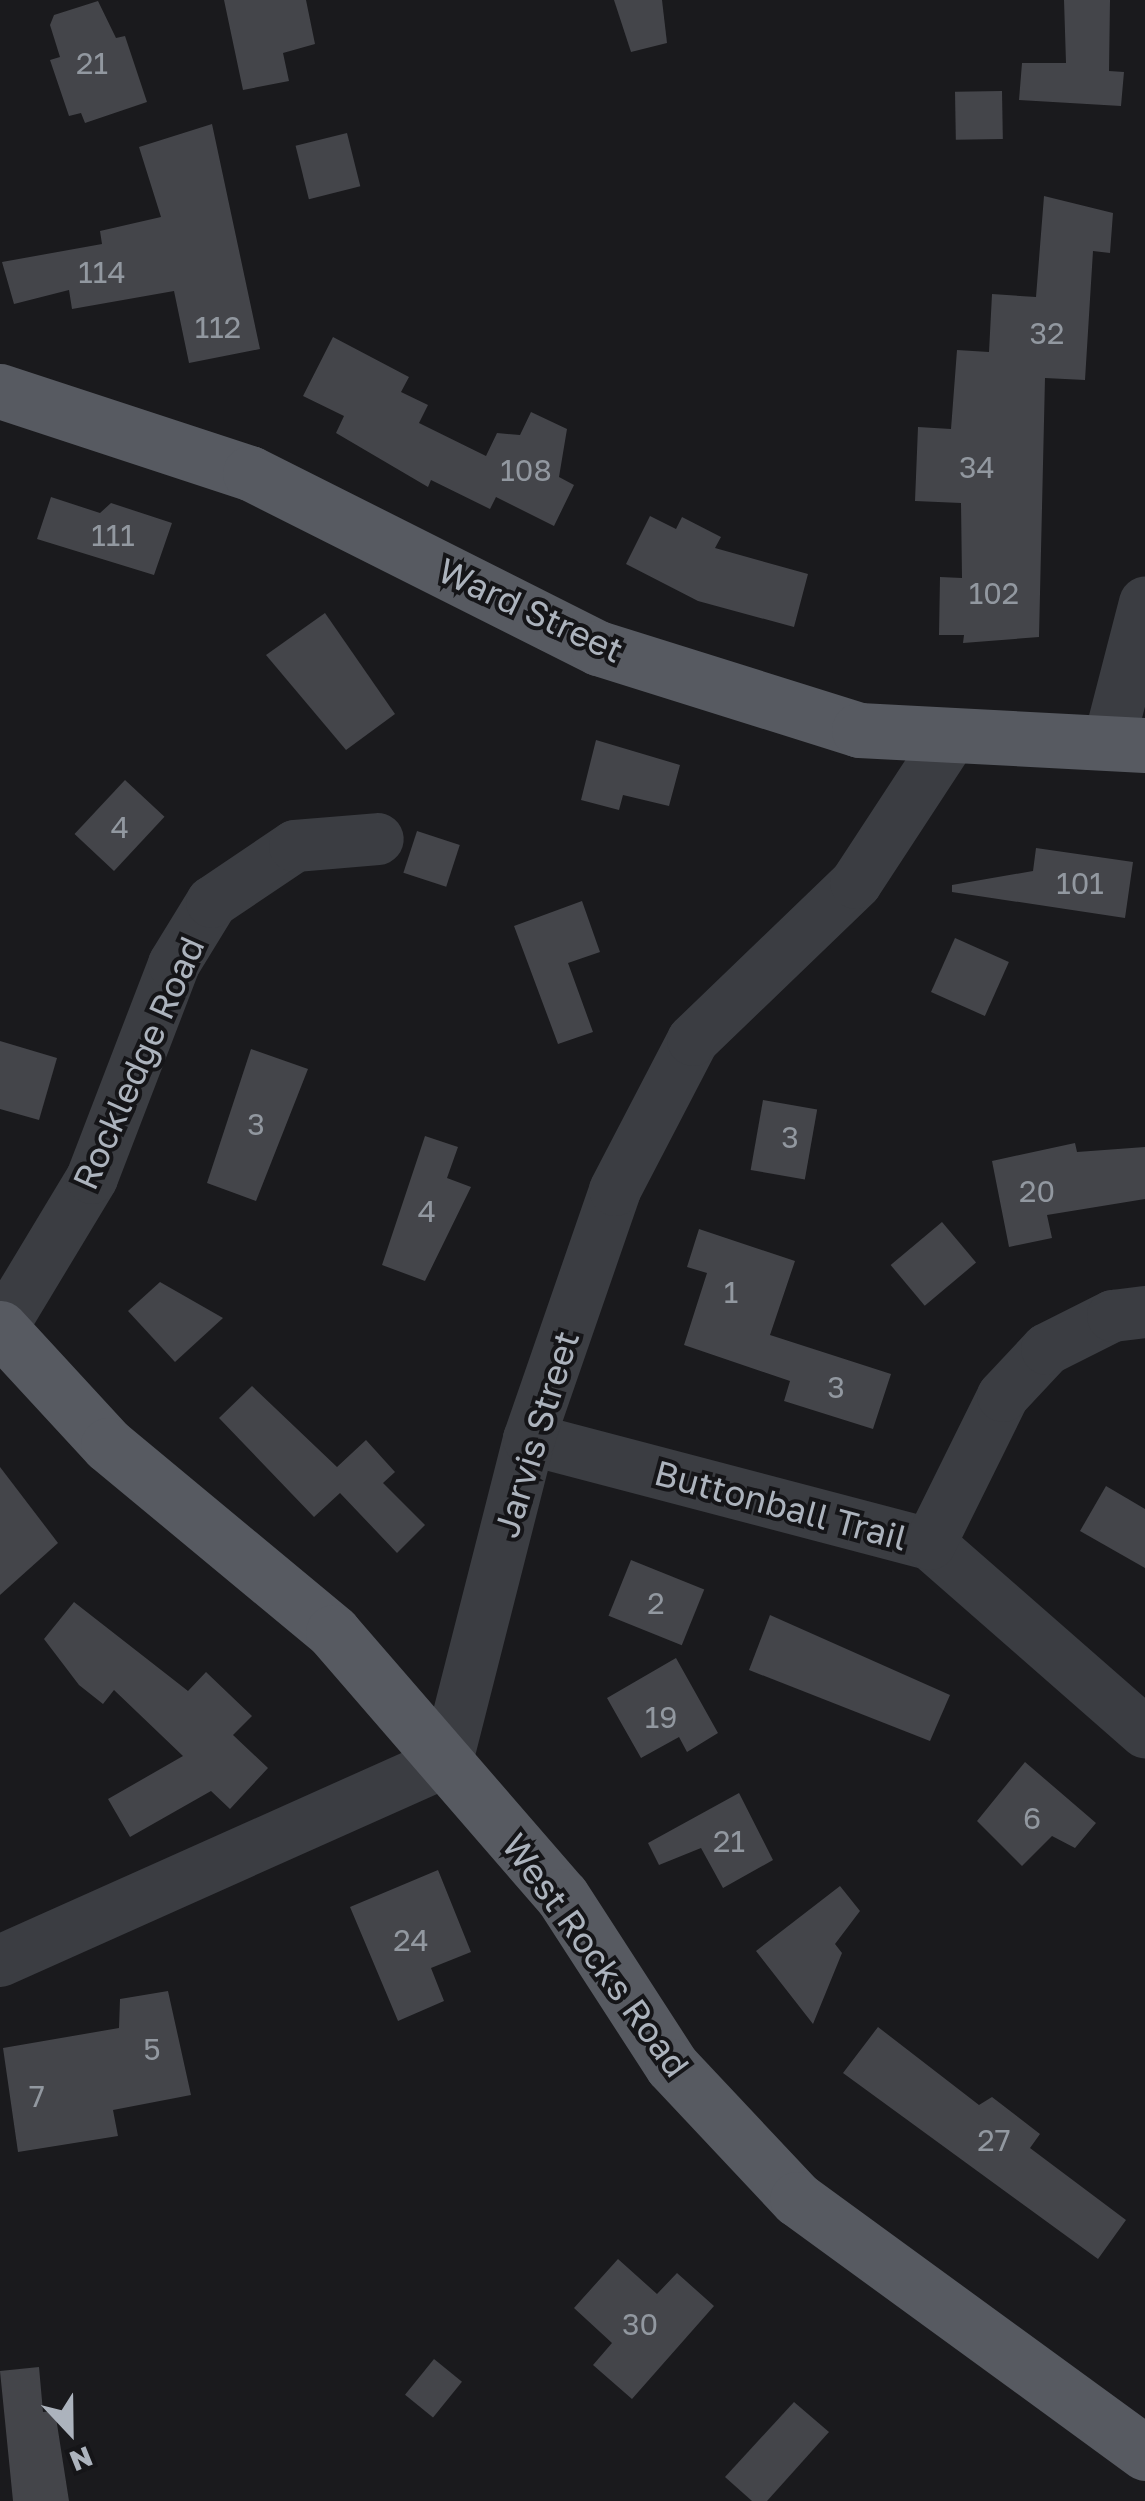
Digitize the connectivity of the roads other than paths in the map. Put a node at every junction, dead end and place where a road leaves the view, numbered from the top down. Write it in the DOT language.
graph roads {
  1 [pos="0,391"];
  2 [pos="1144,621"];
  3 [pos="953,735"];
  4 [pos="1127,743"];
  5 [pos="378,838"];
  6 [pos="1145,1312"];
  7 [pos="0,1329"];
  8 [pos="529,1439"];
  9 [pos="930,1544"];
  10 [pos="1145,1732"];
  11 [pos="447,1761"];
  12 [pos="0,1961"];
  13 [pos="1145,2452"];
  1 -- 3 [label="main road, Ward Street"];
  2 -- 4 [label="street"];
  3 -- 4 [label="main road, Ward Street"];
  3 -- 8 [label="street, Jarvis Street"];
  5 -- 7 [label="street, Rockledge Road"];
  6 -- 9 [label="street"];
  7 -- 11 [label="main road, West Rocks Road"];
  8 -- 9 [label="street, Buttonball Trail"];
  8 -- 11 [label="street, Jarvis Street"];
  9 -- 10 [label="street, Buttonball Trail"];
  11 -- 12 [label="street"];
  11 -- 13 [label="main road, West Rocks Road"];
}
